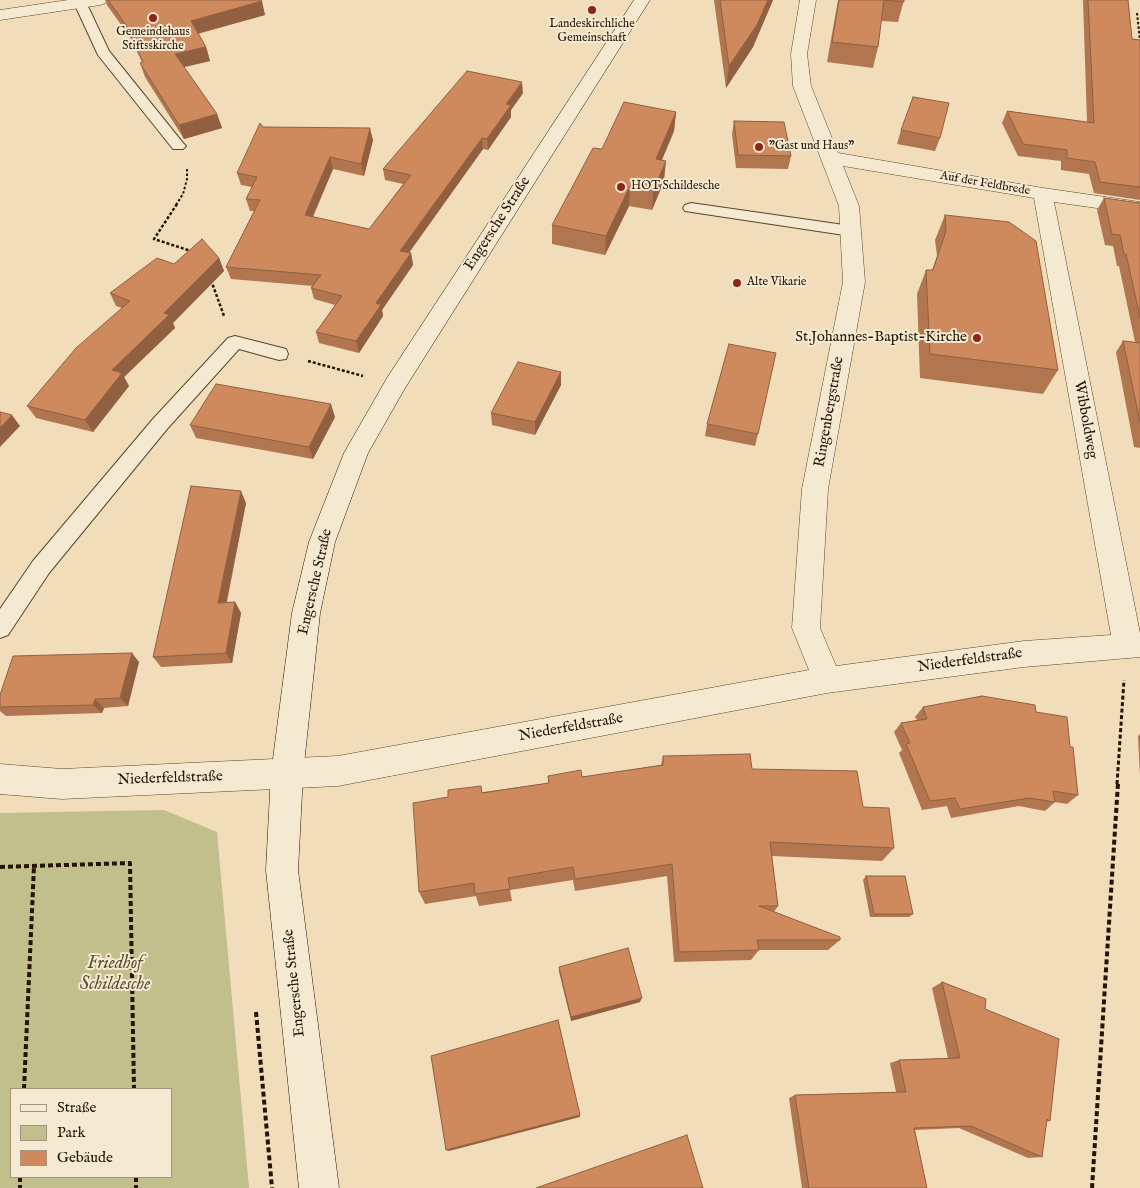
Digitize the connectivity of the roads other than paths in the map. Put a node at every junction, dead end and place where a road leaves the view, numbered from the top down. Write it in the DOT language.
graph roads {
  1 [pos="642,0"];
  2 [pos="808,0"];
  3 [pos="92,1"];
  4 [pos="0,15"];
  5 [pos="178,146"];
  6 [pos="830,158"];
  7 [pos="1043,194"];
  8 [pos="691,208"];
  9 [pos="1140,208"];
  10 [pos="851,231"];
  11 [pos="278,354"];
  12 [pos="0,628"];
  13 [pos="1133,646"];
  14 [pos="827,680"];
  15 [pos="287,774"];
  16 [pos="0,779"];
  17 [pos="319,1188"];
  1 -- 15 [label="street, Engersche Straße"];
  2 -- 6 [label="street, Ringenbergstraße"];
  3 -- 4 [label="street"];
  3 -- 5 [label="lane"];
  6 -- 7 [label="street, Auf der Feldbrede"];
  6 -- 10 [label="street, Ringenbergstraße"];
  7 -- 9 [label="street, Auf der Feldbrede"];
  7 -- 13 [label="street, Wibboldweg"];
  8 -- 10 [label="lane"];
  10 -- 14 [label="street, Ringenbergstraße"];
  11 -- 12 [label="lane"];
  13 -- 14 [label="street, Niederfeldstraße"];
  14 -- 15 [label="street, Niederfeldstraße"];
  15 -- 16 [label="street, Niederfeldstraße"];
  15 -- 17 [label="street, Engersche Straße"];
}
